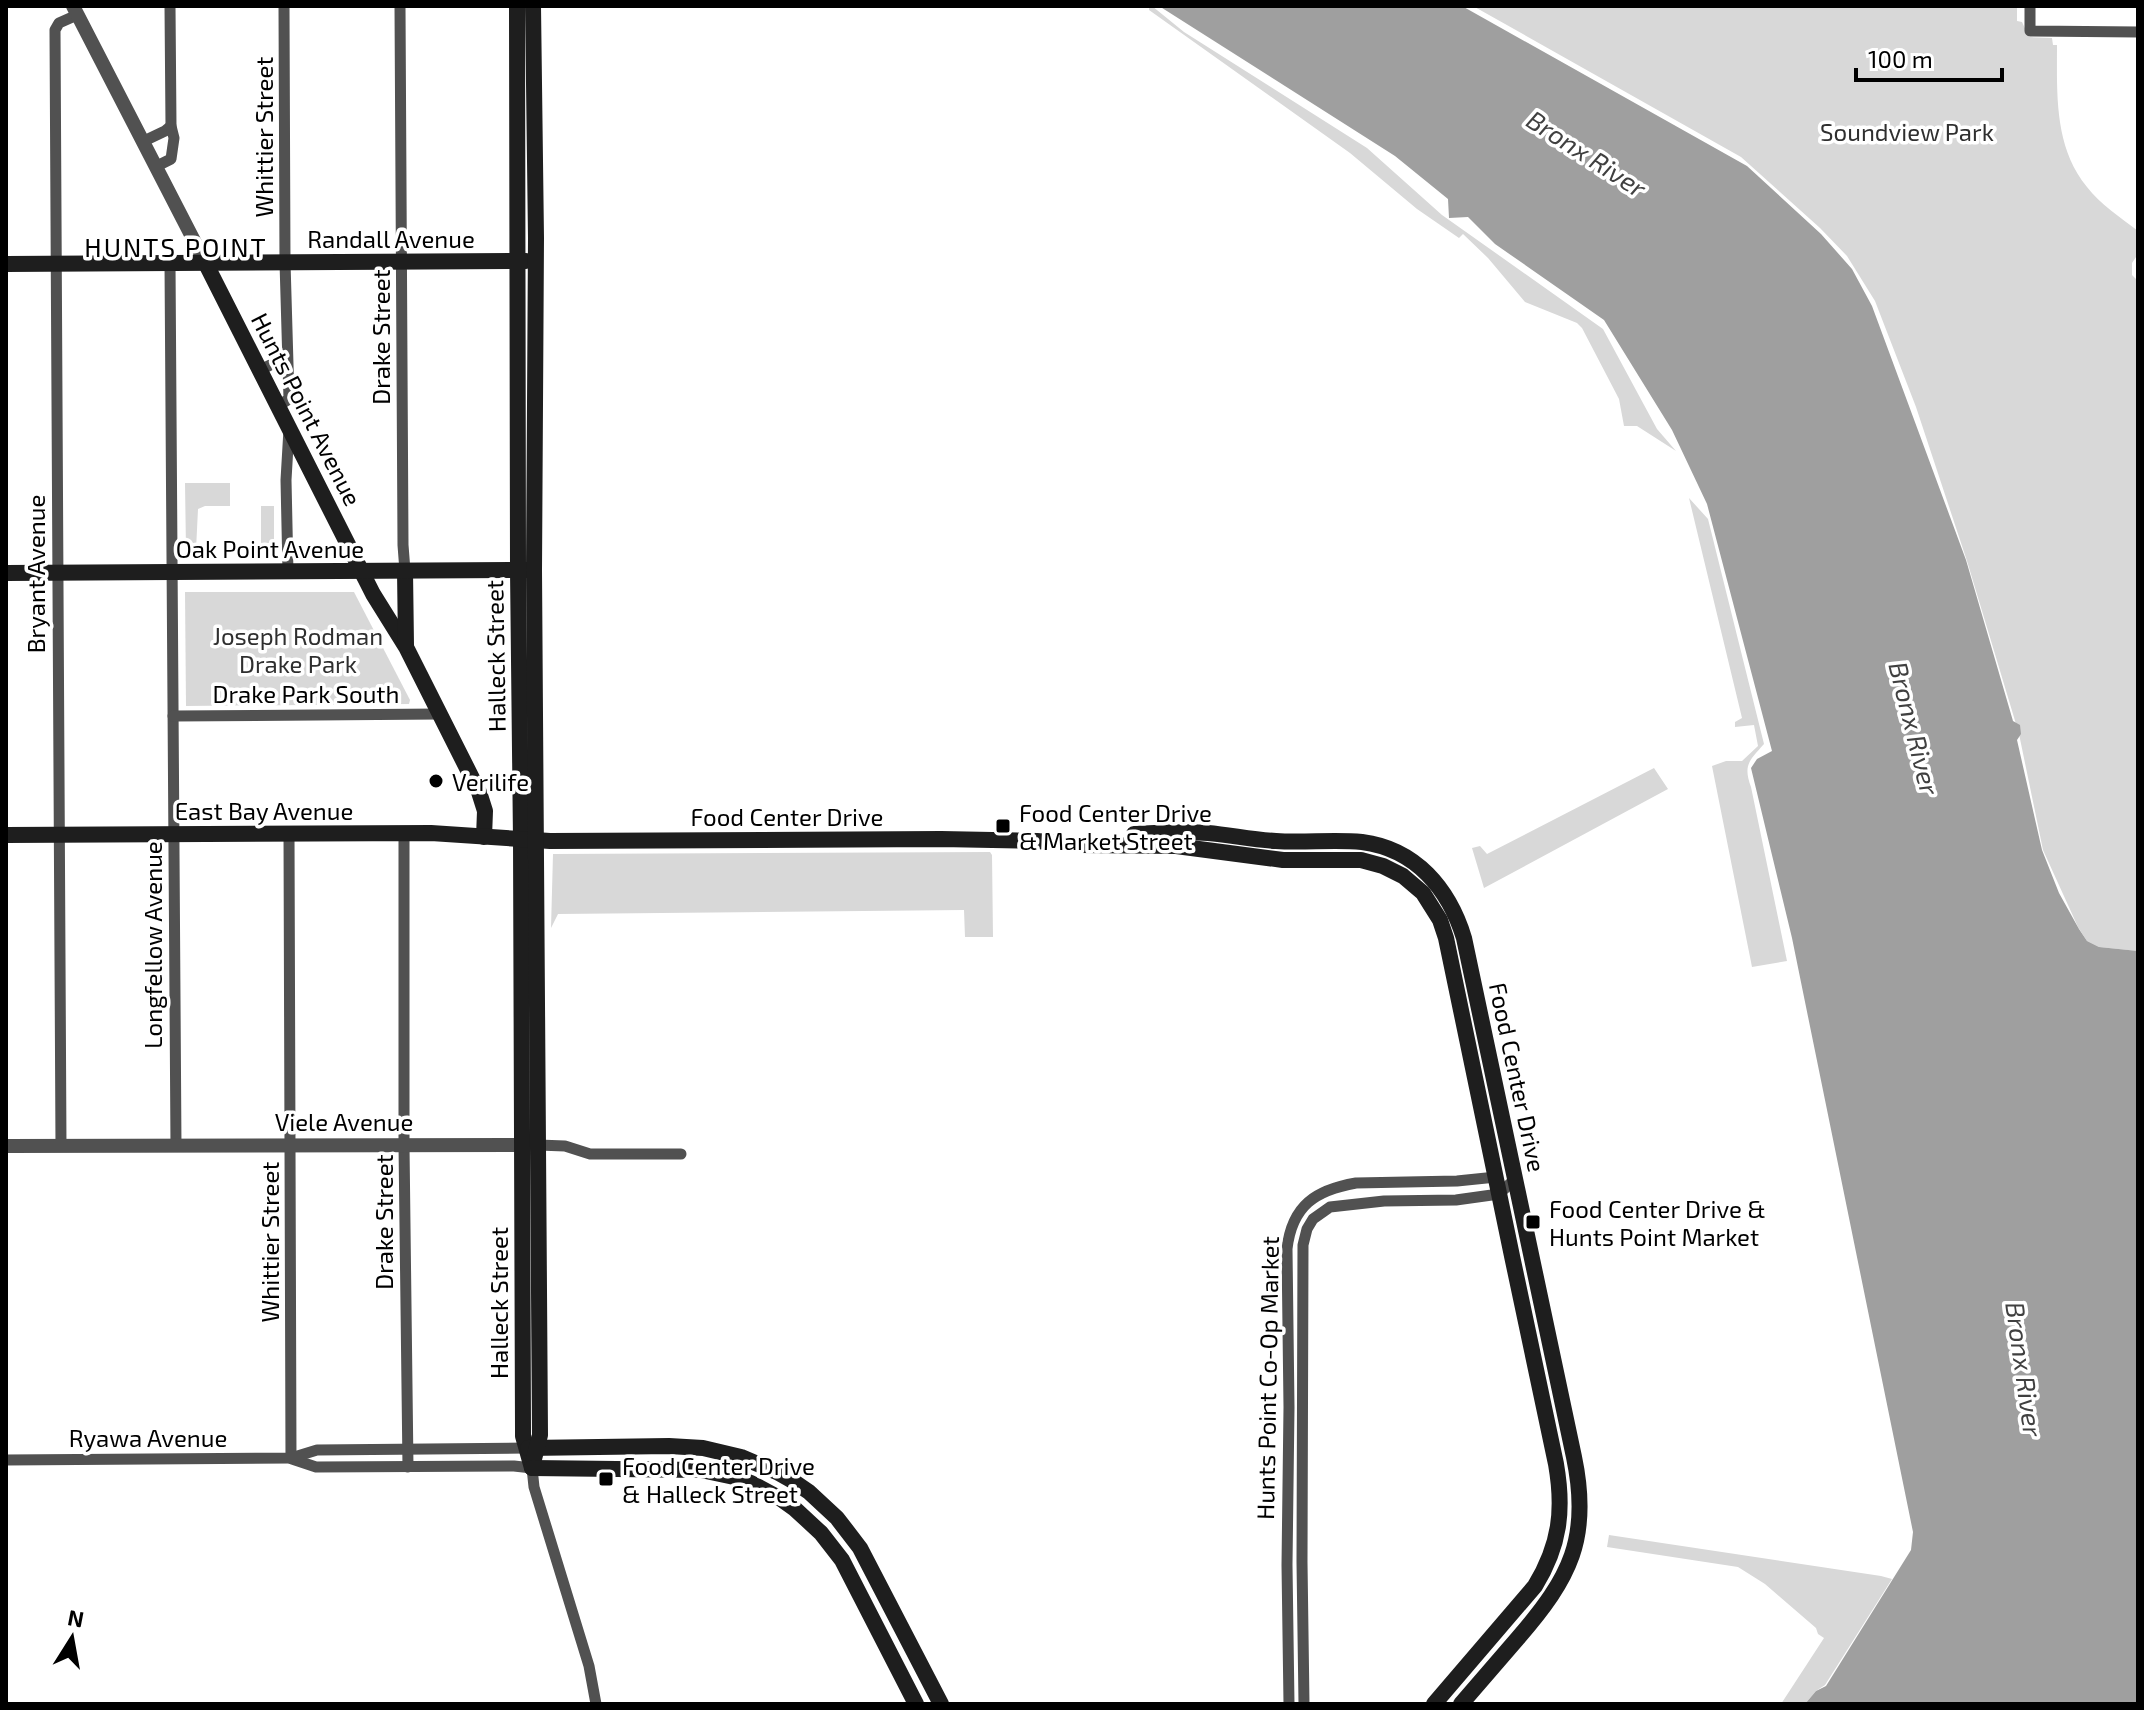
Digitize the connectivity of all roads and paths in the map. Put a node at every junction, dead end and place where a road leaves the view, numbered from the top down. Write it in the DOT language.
graph roads {
  1 [pos="170,6"];
  2 [pos="284,6"];
  3 [pos="400,6"];
  4 [pos="517,6"];
  5 [pos="533,6"];
  6 [pos="2030,6"];
  7 [pos="75,10"];
  8 [pos="2138,32"];
  9 [pos="171,126"];
  10 [pos="144,141"];
  11 [pos="157,166"];
  12 [pos="517,261"];
  13 [pos="535,261"];
  14 [pos="205,262"];
  15 [pos="285,262"];
  16 [pos="401,262"];
  17 [pos="55,263"];
  18 [pos="170,263"];
  19 [pos="6,264"];
  20 [pos="287,357"];
  21 [pos="260,370"];
  22 [pos="278,406"];
  23 [pos="289,427"];
  24 [pos="309,467"];
  25 [pos="286,480"];
  26 [pos="526,570"];
  27 [pos="362,571"];
  28 [pos="405,571"];
  29 [pos="172,572"];
  30 [pos="288,572"];
  31 [pos="6,573"];
  32 [pos="57,573"];
  33 [pos="406,647"];
  34 [pos="439,714"];
  35 [pos="173,716"];
  36 [pos="289,833"];
  37 [pos="404,833"];
  38 [pos="173,834"];
  39 [pos="6,835"];
  40 [pos="58,835"];
  41 [pos="484,837"];
  42 [pos="529,840"];
  43 [pos="1037,841"];
  44 [pos="1458,992"];
  45 [pos="1497,1095"];
  46 [pos="290,1145"];
  47 [pos="404,1145"];
  48 [pos="529,1145"];
  49 [pos="6,1146"];
  50 [pos="61,1146"];
  51 [pos="176,1146"];
  52 [pos="681,1154"];
  53 [pos="1515,1179"];
  54 [pos="1498,1185"];
  55 [pos="531,1448"];
  56 [pos="407,1450"];
  57 [pos="291,1458"];
  58 [pos="6,1460"];
  59 [pos="408,1467"];
  60 [pos="532,1468"];
  61 [pos="910,1644"];
  62 [pos="596,1704"];
  63 [pos="916,1704"];
  64 [pos="930,1704"];
  65 [pos="941,1704"];
  66 [pos="1289,1704"];
  67 [pos="1304,1704"];
  68 [pos="1434,1704"];
  69 [pos="1461,1704"];
  1 -- 9 [label="street"];
  2 -- 15 [label="street, Whittier Street"];
  3 -- 16 [label="street, Drake Street"];
  4 -- 12 [label="main road, Halleck Street"];
  5 -- 13 [label="main road, Halleck Street"];
  6 -- 8 [label="street"];
  7 -- 10 [label="street, Hunts Point Avenue"];
  7 -- 17 [label="street, Bryant Avenue"];
  9 -- 10 [label="street"];
  9 -- 11 [label="street"];
  10 -- 11 [label="street, Hunts Point Avenue"];
  11 -- 14 [label="street, Hunts Point Avenue"];
  12 -- 13 [label="main road, Randall Avenue"];
  12 -- 16 [label="main road, Randall Avenue"];
  12 -- 26 [label="main road, Halleck Street"];
  13 -- 26 [label="main road, Halleck Street"];
  14 -- 15 [label="main road, Randall Avenue"];
  14 -- 18 [label="main road, Randall Avenue"];
  14 -- 21 [label="main road, Hunts Point Avenue"];
  15 -- 16 [label="main road, Randall Avenue"];
  15 -- 20 [label="street, Whittier Street"];
  16 -- 28 [label="street, Drake Street"];
  17 -- 18 [label="main road, Randall Avenue"];
  17 -- 19 [label="main road, Randall Avenue"];
  17 -- 32 [label="street, Bryant Avenue"];
  18 -- 29 [label="street, Longfellow Avenue"];
  20 -- 21 [label="street"];
  20 -- 22 [label="street, Whittier Street"];
  21 -- 22 [label="main road, Hunts Point Avenue"];
  22 -- 23 [label="main road, Hunts Point Avenue"];
  23 -- 24 [label="main road, Hunts Point Avenue"];
  23 -- 25 [label="street"];
  24 -- 25 [label="street"];
  24 -- 27 [label="main road, Hunts Point Avenue"];
  25 -- 30 [label="street"];
  26 -- 28 [label="main road, Oak Point Avenue"];
  26 -- 42 [label="main road, Halleck Street"];
  27 -- 28 [label="main road, Oak Point Avenue"];
  27 -- 30 [label="main road, Oak Point Avenue"];
  27 -- 33 [label="main road, Hunts Point Avenue"];
  28 -- 33 [label="main road"];
  29 -- 30 [label="main road, Oak Point Avenue"];
  29 -- 32 [label="main road, Oak Point Avenue"];
  29 -- 35 [label="street, Longfellow Avenue"];
  31 -- 32 [label="main road, Oak Point Avenue"];
  32 -- 40 [label="street, Bryant Avenue"];
  33 -- 34 [label="main road, Hunts Point Avenue"];
  34 -- 35 [label="street, Drake Park South"];
  34 -- 41 [label="main road, Hunts Point Avenue"];
  35 -- 38 [label="street, Longfellow Avenue"];
  36 -- 37 [label="main road, East Bay Avenue"];
  36 -- 38 [label="main road, East Bay Avenue"];
  36 -- 46 [label="street, Whittier Street"];
  37 -- 41 [label="main road, East Bay Avenue"];
  37 -- 47 [label="street, Drake Street"];
  38 -- 40 [label="main road, East Bay Avenue"];
  38 -- 51 [label="street, Longfellow Avenue"];
  39 -- 40 [label="main road, East Bay Avenue"];
  40 -- 50 [label="street, Bryant Avenue"];
  41 -- 42 [label="main road, East Bay Avenue"];
  42 -- 43 [label="main road, Food Center Drive"];
  42 -- 48 [label="main road, Halleck Street"];
  43 -- 44 [label="main road, Food Center Drive"];
  43 -- 45 [label="main road, Food Center Drive"];
  44 -- 45 [label="main road"];
  44 -- 54 [label="main road, Food Center Drive"];
  45 -- 53 [label="main road, Food Center Drive"];
  46 -- 47 [label="street, Viele Avenue"];
  46 -- 51 [label="street, Viele Avenue"];
  46 -- 57 [label="street, Whittier Street"];
  47 -- 48 [label="street, Viele Avenue"];
  47 -- 56 [label="street, Drake Street"];
  48 -- 52 [label="street, Viele Avenue"];
  48 -- 55 [label="main road, Halleck Street"];
  49 -- 50 [label="street, Viele Avenue"];
  50 -- 51 [label="street, Viele Avenue"];
  53 -- 54 [label="street"];
  53 -- 69 [label="main road, Food Center Drive"];
  54 -- 66 [label="street, Hunts Point Co-Op Market"];
  54 -- 67 [label="street, Hunts Point Co-Op Market"];
  54 -- 68 [label="main road, Food Center Drive"];
  55 -- 56 [label="street, Ryawa Avenue"];
  55 -- 60 [label="main road, Halleck Street"];
  55 -- 61 [label="main road"];
  56 -- 57 [label="street, Ryawa Avenue"];
  56 -- 59 [label="street, Drake Street"];
  57 -- 58 [label="street, Ryawa Avenue"];
  57 -- 59 [label="street, Ryawa Avenue"];
  59 -- 60 [label="street, Ryawa Avenue"];
  60 -- 62 [label="street"];
  60 -- 63 [label="main road"];
  61 -- 64 [label="main road"];
  61 -- 65 [label="main road"];
}
